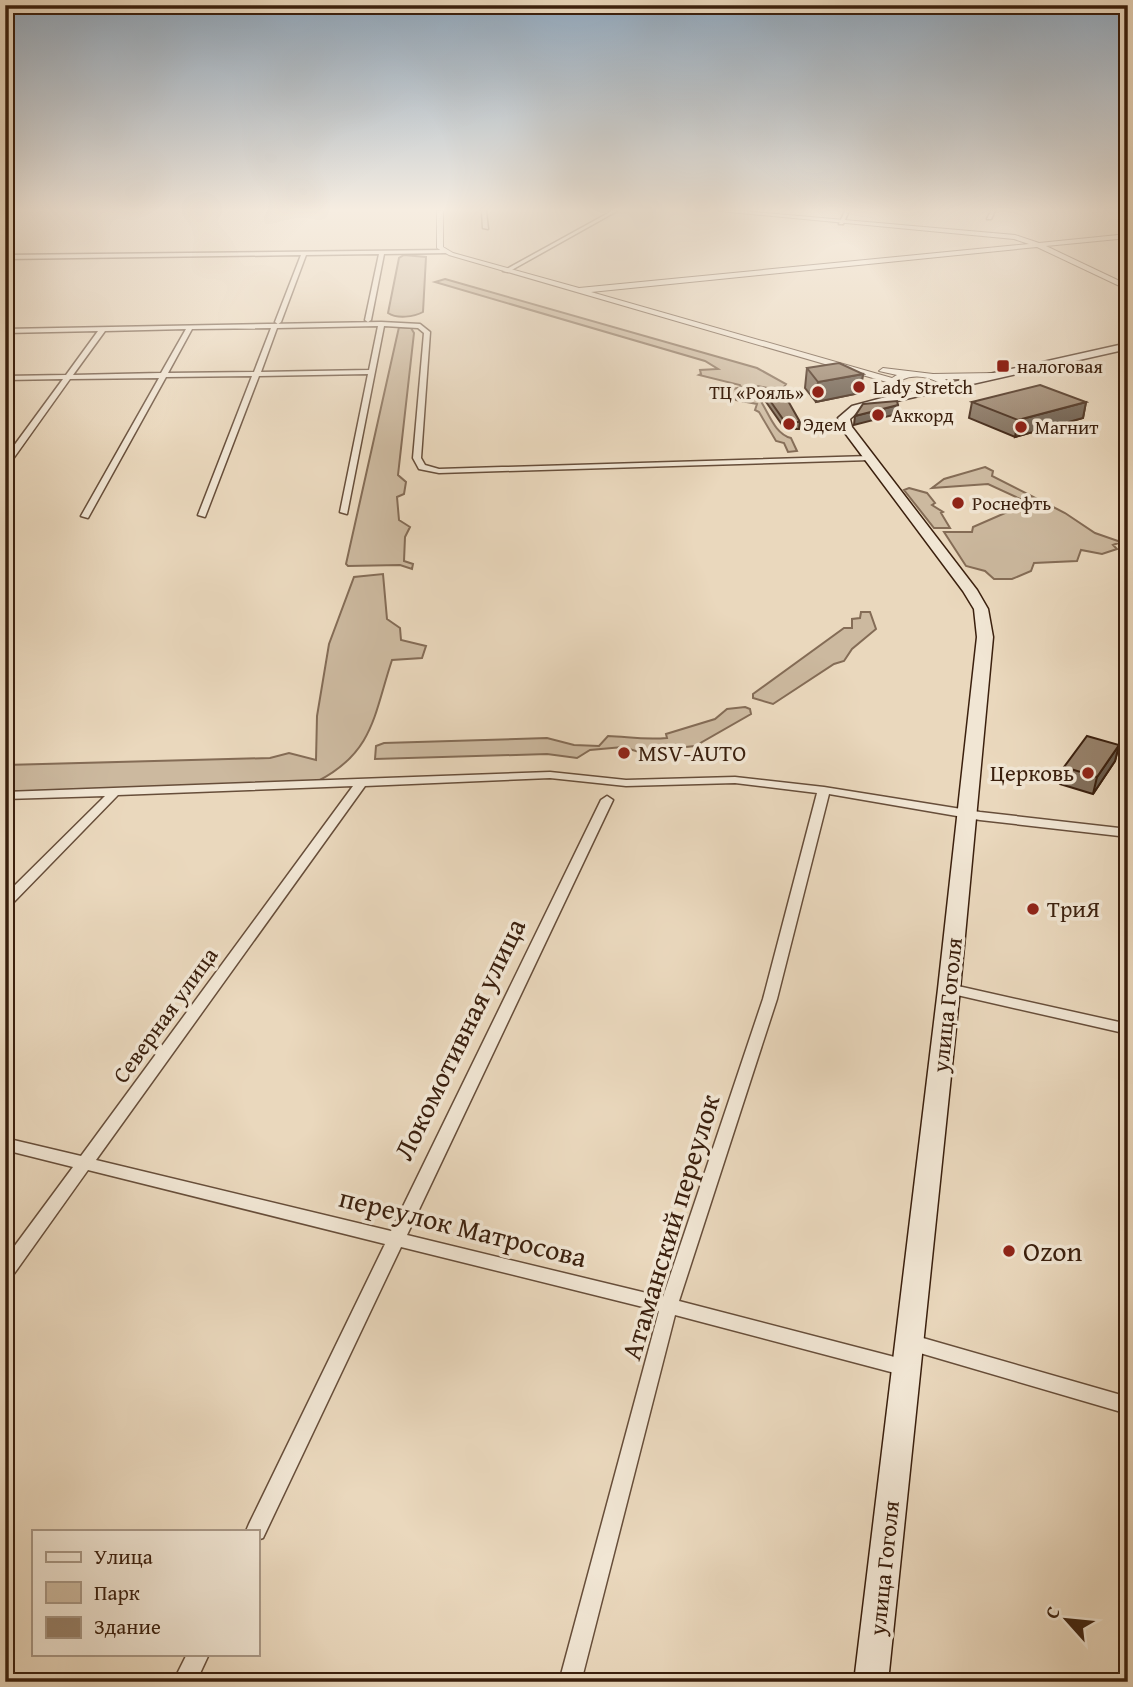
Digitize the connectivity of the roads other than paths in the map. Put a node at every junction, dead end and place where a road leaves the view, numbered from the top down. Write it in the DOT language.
graph roads {
  1 [pos="290,290"];
  2 [pos="374,290"];
  3 [pos="572,290"];
  4 [pos="589,290"];
  5 [pos="625,290"];
  6 [pos="576,291"];
  7 [pos="586,294"];
  8 [pos="368,320"];
  9 [pos="277,324"];
  10 [pos="381,324"];
  11 [pos="190,328"];
  12 [pos="103,329"];
  13 [pos="11,333"];
  14 [pos="1128,346"];
  15 [pos="801,354"];
  16 [pos="370,372"];
  17 [pos="257,374"];
  18 [pos="912,374"];
  19 [pos="163,375"];
  20 [pos="931,376"];
  21 [pos="996,376"];
  22 [pos="69,377"];
  23 [pos="5,378"];
  24 [pos="937,389"];
  25 [pos="891,390"];
  26 [pos="870,458"];
  27 [pos="5,464"];
  28 [pos="344,512"];
  29 [pos="202,515"];
  30 [pos="85,516"];
  31 [pos="360,783"];
  32 [pos="824,790"];
  33 [pos="114,793"];
  34 [pos="5,796"];
  35 [pos="607,800"];
  36 [pos="968,814"];
  37 [pos="1128,834"];
  38 [pos="5,903"];
  39 [pos="949,989"];
  40 [pos="1128,1029"];
  41 [pos="5,1144"];
  42 [pos="86,1163"];
  43 [pos="396,1239"];
  44 [pos="5,1273"];
  45 [pos="669,1306"];
  46 [pos="909,1341"];
  47 [pos="905,1368"];
  48 [pos="1128,1406"];
  49 [pos="256,1530"];
  50 [pos="197,1656"];
  51 [pos="184,1682"];
  52 [pos="570,1682"];
  53 [pos="871,1682"];
  1 -- 9 [label="street"];
  2 -- 8 [label="street"];
  3 -- 6 [label="street"];
  4 -- 6 [label="street"];
  5 -- 7 [label="street"];
  6 -- 7 [label="street"];
  7 -- 15 [label="street"];
  9 -- 10 [label="street"];
  9 -- 11 [label="street"];
  9 -- 17 [label="street"];
  10 -- 16 [label="street"];
  10 -- 26 [label="street"];
  11 -- 12 [label="street"];
  11 -- 19 [label="street"];
  12 -- 13 [label="street"];
  12 -- 22 [label="street"];
  14 -- 21 [label="main road, улица Гоголя"];
  15 -- 18 [label="street"];
  15 -- 25 [label="street"];
  16 -- 17 [label="street"];
  16 -- 28 [label="street"];
  17 -- 19 [label="street"];
  17 -- 29 [label="street"];
  18 -- 20 [label="street"];
  18 -- 25 [label="street"];
  19 -- 22 [label="street"];
  19 -- 30 [label="street"];
  20 -- 21 [label="street"];
  20 -- 24 [label="street"];
  21 -- 24 [label="main road, улица Гоголя"];
  22 -- 23 [label="street"];
  22 -- 27 [label="street"];
  24 -- 25 [label="main road, улица Гоголя"];
  24 -- 25 [label="street"];
  25 -- 26 [label="main road, улица Гоголя"];
  26 -- 36 [label="main road, улица Гоголя"];
  31 -- 32 [label="street"];
  31 -- 33 [label="street"];
  31 -- 42 [label="street, Северная улица"];
  32 -- 36 [label="street"];
  32 -- 45 [label="street, Атаманский переулок"];
  33 -- 34 [label="street"];
  33 -- 38 [label="street"];
  35 -- 43 [label="street, Локомотивная улица"];
  36 -- 37 [label="street"];
  36 -- 39 [label="main road, улица Гоголя"];
  39 -- 40 [label="street"];
  39 -- 46 [label="main road, улица Гоголя"];
  41 -- 42 [label="street, переулок Матросова"];
  42 -- 43 [label="street, переулок Матросова"];
  42 -- 44 [label="street, Северная улица"];
  43 -- 45 [label="street, переулок Матросова"];
  43 -- 49 [label="street, Локомотивная улица"];
  45 -- 47 [label="street, переулок Матросова"];
  45 -- 52 [label="street, Атаманский переулок"];
  46 -- 47 [label="main road, улица Гоголя"];
  46 -- 48 [label="street"];
  47 -- 53 [label="main road, улица Гоголя"];
  50 -- 51 [label="street"];
}
